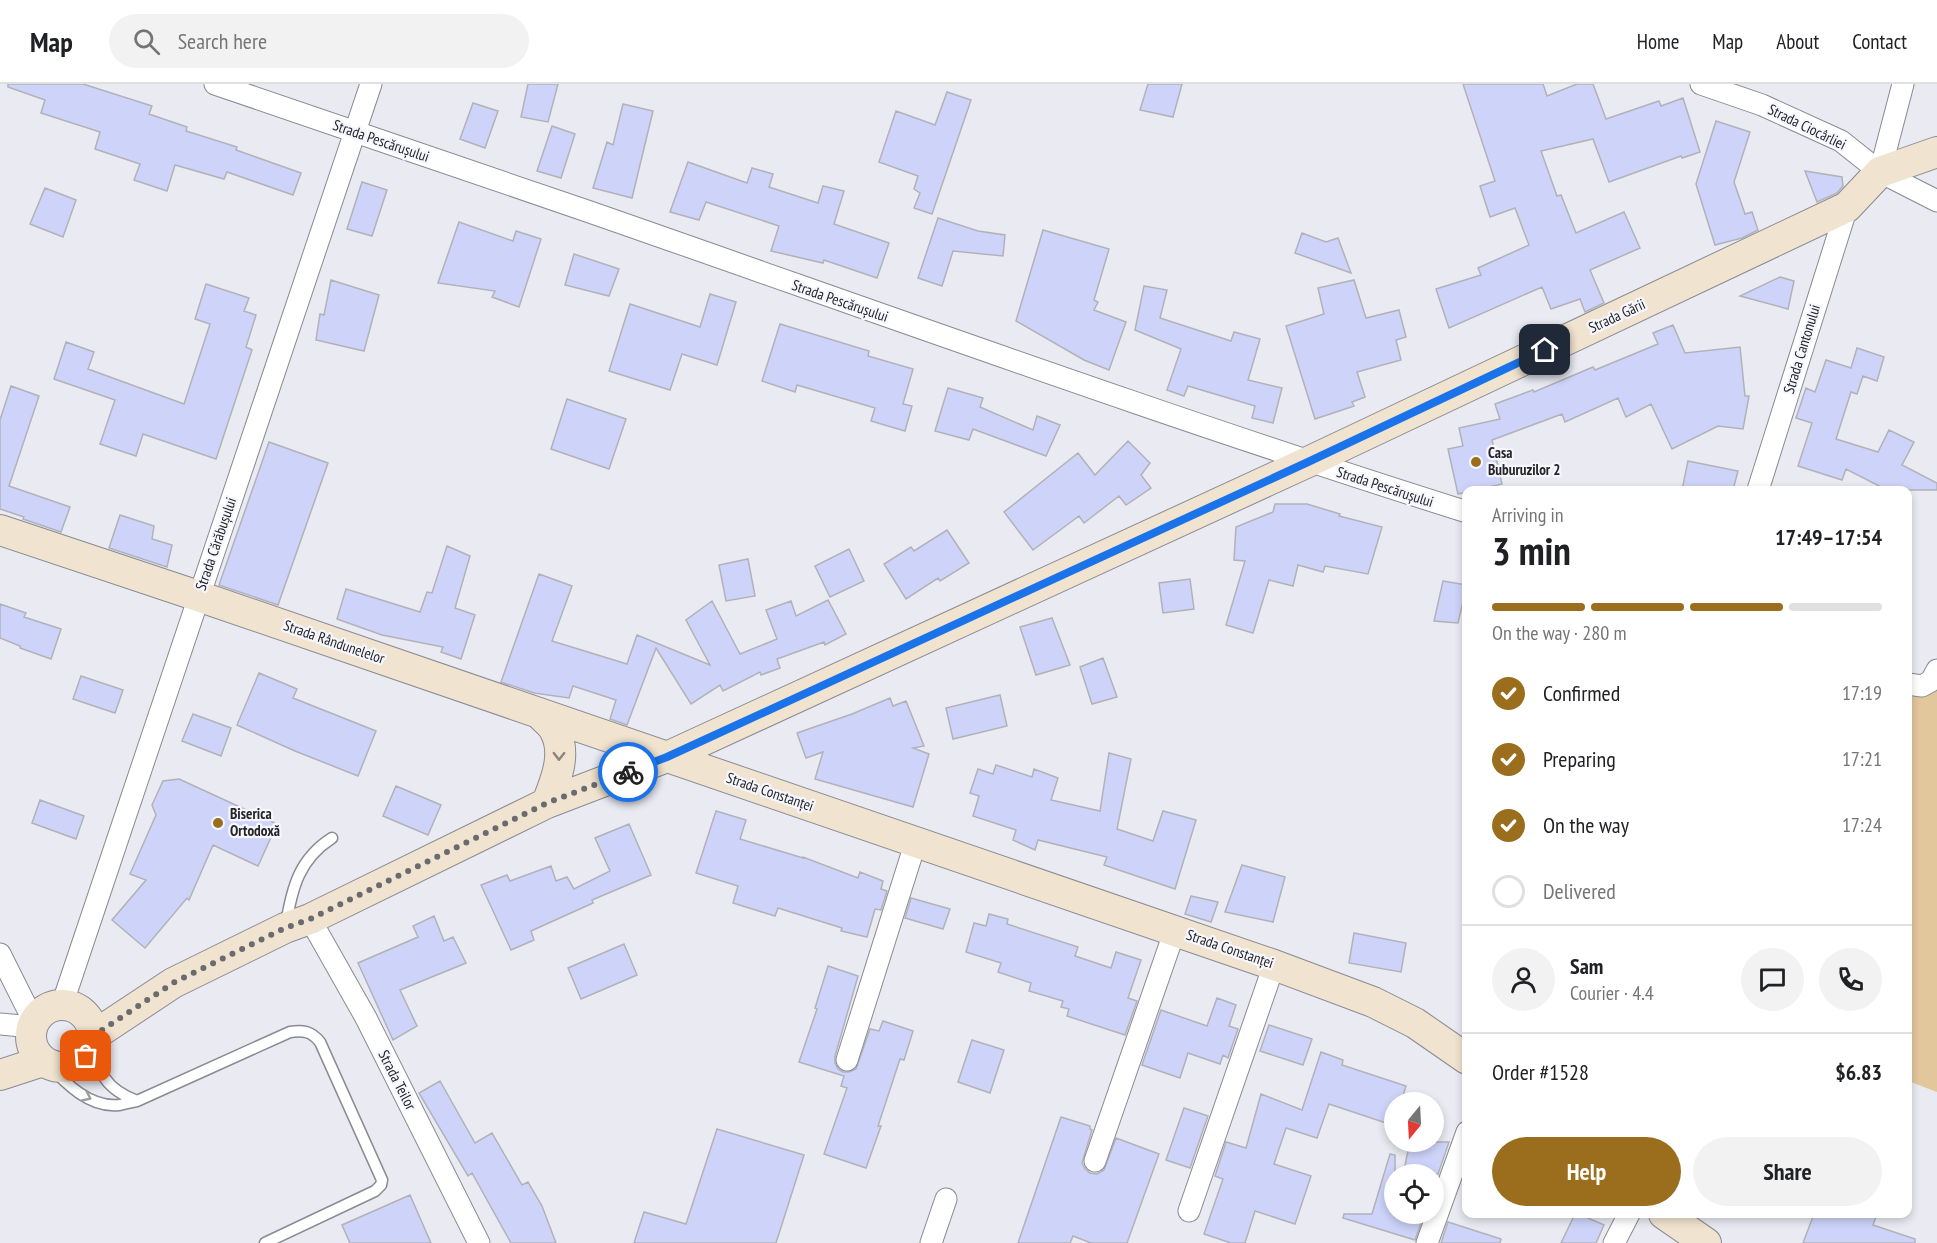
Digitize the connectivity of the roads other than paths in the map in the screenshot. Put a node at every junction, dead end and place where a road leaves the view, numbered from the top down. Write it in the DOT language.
graph roads {
  1 [pos="215,84"];
  2 [pos="371,84"];
  3 [pos="1701,84"];
  4 [pos="1903,84"];
  5 [pos="355,132"];
  6 [pos="1937,152"];
  7 [pos="1880,172"];
  8 [pos="1937,201"];
  9 [pos="1847,207"];
  10 [pos="1308,462"];
  11 [pos="1759,486"];
  12 [pos="1462,511"];
  13 [pos="0,530"];
  14 [pos="198,596"];
  15 [pos="1937,670"];
  16 [pos="1912,685"];
  17 [pos="539,714"];
  18 [pos="667,757"];
  19 [pos="547,803"];
  20 [pos="332,838"];
  21 [pos="916,841"];
  22 [pos="298,924"];
  23 [pos="1175,930"];
  24 [pos="0,954"];
  25 [pos="1274,964"];
  26 [pos="173,983"];
  27 [pos="70,1008"];
  28 [pos="0,1024"];
  29 [pos="32,1027"];
  30 [pos="93,1039"];
  31 [pos="0,1056"];
  32 [pos="1462,1056"];
  33 [pos="847,1060"];
  34 [pos="45,1063"];
  35 [pos="0,1075"];
  36 [pos="137,1101"];
  37 [pos="1462,1146"];
  38 [pos="1095,1161"];
  39 [pos="945,1199"];
  40 [pos="1189,1211"];
  41 [pos="1627,1218"];
  42 [pos="1670,1218"];
  43 [pos="265,1243"];
  44 [pos="479,1243"];
  45 [pos="931,1243"];
  46 [pos="1427,1243"];
  47 [pos="1614,1243"];
  48 [pos="1706,1243"];
  1 -- 5 [label="street, Strada Pescărușului"];
  2 -- 5 [label="street, Strada Cărăbușului"];
  3 -- 7 [label="street, Strada Ciocârliei"];
  4 -- 7 [label="street"];
  5 -- 10 [label="street, Strada Pescărușului"];
  5 -- 14 [label="street, Strada Cărăbușului"];
  6 -- 7 [label="street, Strada Gării"];
  7 -- 8 [label="street, Strada Ciocârliei"];
  7 -- 9 [label="street, Strada Gării"];
  9 -- 10 [label="street, Strada Gării"];
  9 -- 11 [label="street, Strada Cantonului"];
  10 -- 12 [label="street, Strada Pescărușului"];
  10 -- 18 [label="street, Strada Gării"];
  13 -- 14 [label="street, Strada Rândunelelor"];
  14 -- 17 [label="street, Strada Rândunelelor"];
  14 -- 27 [label="street, Strada Cărăbușului"];
  15 -- 16 [label="street"];
  17 -- 18 [label="street, Strada Rândunelelor"];
  17 -- 19 [label="street, one-way"];
  18 -- 19 [label="street"];
  18 -- 21 [label="street, Strada Constanței"];
  19 -- 22 [label="street"];
  20 -- 22 [label="lane"];
  21 -- 23 [label="street, Strada Constanței"];
  21 -- 33 [label="street"];
  22 -- 26 [label="street"];
  22 -- 44 [label="street, Strada Teilor"];
  23 -- 25 [label="street, Strada Constanței"];
  23 -- 38 [label="street"];
  24 -- 29 [label="street"];
  25 -- 32 [label="street, Strada Constanței"];
  25 -- 40 [label="street"];
  26 -- 27 [label="street"];
  26 -- 30 [label="street"];
  27 -- 29 [label="street"];
  27 -- 30 [label="street"];
  28 -- 29 [label="street"];
  29 -- 31 [label="street"];
  29 -- 34 [label="street"];
  30 -- 34 [label="street"];
  30 -- 36 [label="lane"];
  34 -- 35 [label="street"];
  34 -- 36 [label="lane, one-way"];
  36 -- 43 [label="lane"];
  37 -- 46 [label="street"];
  39 -- 45 [label="street"];
  41 -- 47 [label="street"];
  42 -- 48 [label="street"];
}
